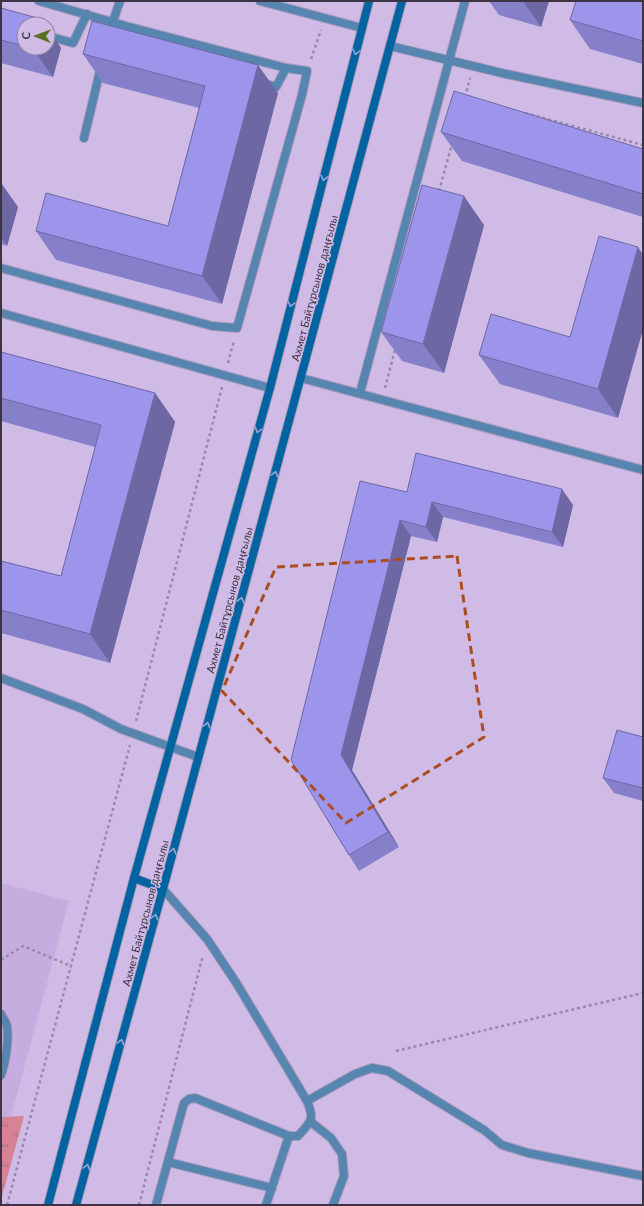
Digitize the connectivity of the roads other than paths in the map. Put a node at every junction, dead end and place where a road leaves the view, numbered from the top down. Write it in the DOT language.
graph roads {
  1 [pos="39,1"];
  2 [pos="120,1"];
  3 [pos="260,1"];
  4 [pos="369,1"];
  5 [pos="402,1"];
  6 [pos="465,1"];
  7 [pos="87,14"];
  8 [pos="112,22"];
  9 [pos="362,28"];
  10 [pos="109,37"];
  11 [pos="56,38"];
  12 [pos="390,46"];
  13 [pos="103,60"];
  14 [pos="449,60"];
  15 [pos="286,68"];
  16 [pos="253,81"];
  17 [pos="643,103"];
  18 [pos="84,138"];
  19 [pos="1,268"];
  20 [pos="1,313"];
  21 [pos="301,378"];
  22 [pos="270,388"];
  23 [pos="360,393"];
  24 [pos="643,470"];
  25 [pos="1,678"];
  26 [pos="170,746"];
  27 [pos="198,757"];
  28 [pos="134,878"];
  29 [pos="163,889"];
  30 [pos="1,1014"];
  31 [pos="1,1075"];
  32 [pos="307,1101"];
  33 [pos="311,1122"];
  34 [pos="289,1136"];
  35 [pos="168,1162"];
  36 [pos="643,1176"];
  37 [pos="272,1188"];
  38 [pos="48,1205"];
  39 [pos="76,1205"];
  40 [pos="156,1205"];
  41 [pos="266,1205"];
  42 [pos="333,1205"];
  1 -- 7 [label="lane"];
  2 -- 8 [label="lane"];
  3 -- 9 [label="lane"];
  4 -- 9 [label="street, Ахмет Байтұрсынов даңғылы"];
  5 -- 12 [label="street, Ахмет Байтұрсынов даңғылы"];
  6 -- 14 [label="lane"];
  7 -- 8 [label="lane"];
  7 -- 11 [label="lane"];
  8 -- 10 [label="lane"];
  8 -- 15 [label="lane"];
  9 -- 22 [label="street, Ахмет Байтұрсынов даңғылы, one-way"];
  12 -- 14 [label="lane"];
  12 -- 21 [label="street, Ахмет Байтұрсынов даңғылы"];
  13 -- 18 [label="lane"];
  14 -- 17 [label="lane"];
  14 -- 23 [label="lane"];
  15 -- 16 [label="lane"];
  15 -- 19 [label="lane"];
  20 -- 22 [label="lane"];
  21 -- 23 [label="lane"];
  27 -- 21 [label="street, Ахмет Байтұрсынов даңғылы, one-way"];
  22 -- 26 [label="street, Ахмет Байтұрсынов даңғылы, one-way"];
  23 -- 24 [label="lane"];
  25 -- 26 [label="lane"];
  26 -- 27 [label="lane"];
  26 -- 28 [label="street, Ахмет Байтұрсынов даңғылы"];
  29 -- 27 [label="street, Ахмет Байтұрсынов даңғылы, one-way"];
  28 -- 29 [label="street"];
  28 -- 38 [label="street, Ахмет Байтұрсынов даңғылы"];
  29 -- 32 [label="lane"];
  39 -- 29 [label="street, Ахмет Байтұрсынов даңғылы, one-way"];
  30 -- 31 [label="lane"];
  32 -- 33 [label="lane"];
  32 -- 36 [label="lane"];
  33 -- 34 [label="lane"];
  33 -- 42 [label="lane"];
  34 -- 35 [label="lane"];
  34 -- 37 [label="lane"];
  35 -- 37 [label="lane"];
  35 -- 40 [label="lane"];
  37 -- 41 [label="lane"];
}
